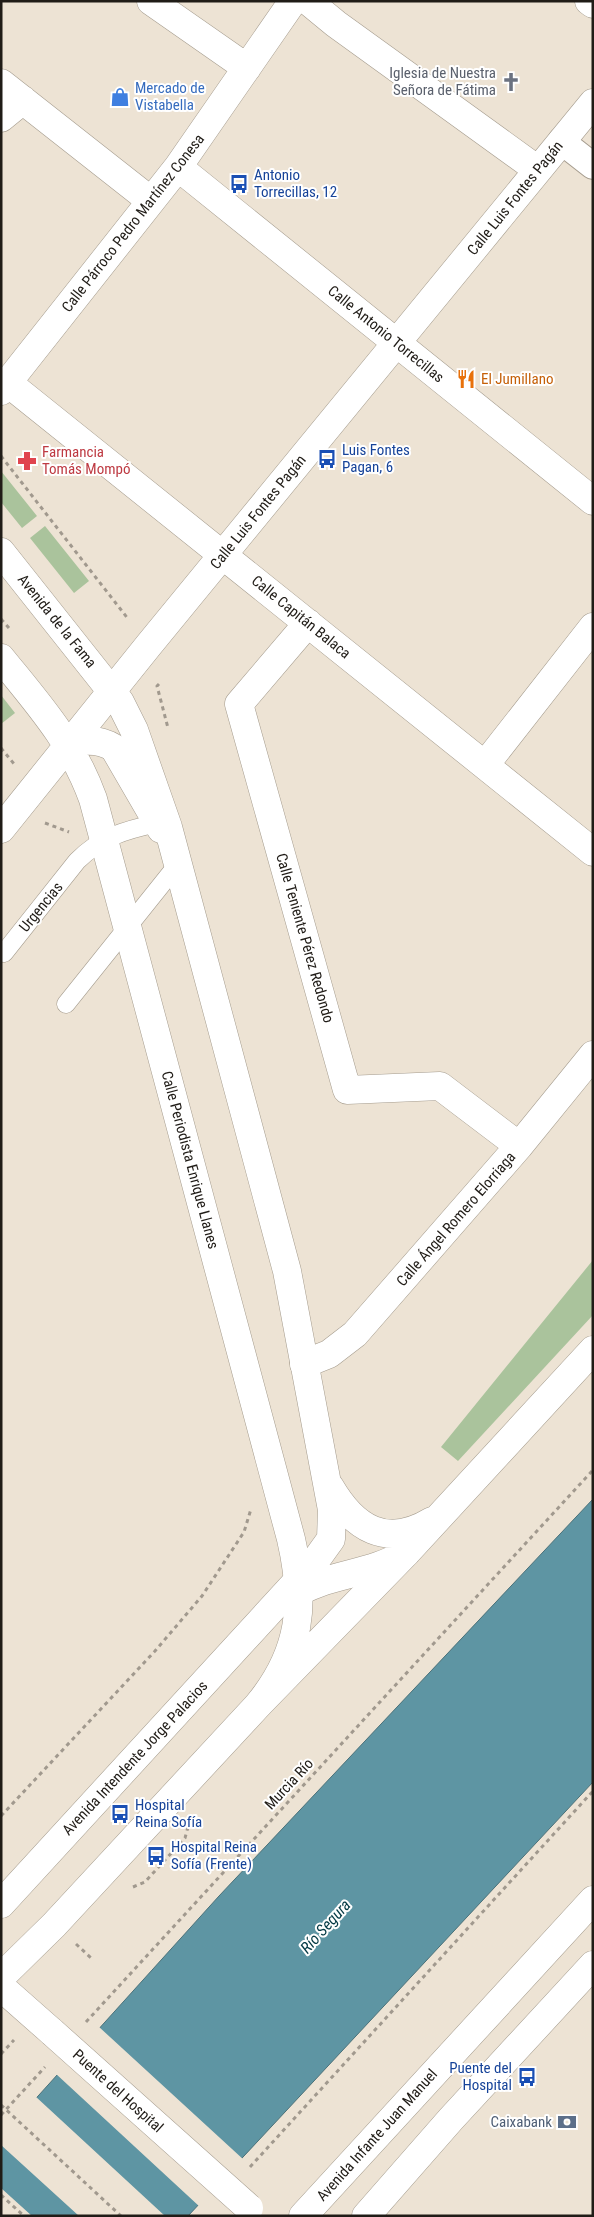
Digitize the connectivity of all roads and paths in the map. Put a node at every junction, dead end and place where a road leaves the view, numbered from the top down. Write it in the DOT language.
graph roads {
  1 [pos="151,1"];
  2 [pos="293,1"];
  3 [pos="308,1"];
  4 [pos="589,1"];
  5 [pos="593,4"];
  6 [pos="247,68"];
  7 [pos="1,84"];
  8 [pos="23,100"];
  9 [pos="593,103"];
  10 [pos="1,118"];
  11 [pos="561,141"];
  12 [pos="593,166"];
  13 [pos="178,167"];
  14 [pos="538,170"];
  15 [pos="151,201"];
  16 [pos="396,343"];
  17 [pos="5,387"];
  18 [pos="593,502"];
  19 [pos="1,552"];
  20 [pos="223,555"];
  21 [pos="1,619"];
  22 [pos="308,623"];
  23 [pos="593,627"];
  24 [pos="13,633"];
  25 [pos="1,658"];
  26 [pos="112,690"];
  27 [pos="68,744"];
  28 [pos="1,748"];
  29 [pos="485,765"];
  30 [pos="19,770"];
  31 [pos="19,806"];
  32 [pos="158,823"];
  33 [pos="1,829"];
  34 [pos="104,840"];
  35 [pos="593,852"];
  36 [pos="80,859"];
  37 [pos="176,859"];
  38 [pos="128,927"];
  39 [pos="4,953"];
  40 [pos="66,1004"];
  41 [pos="593,1055"];
  42 [pos="520,1146"];
  43 [pos="593,1350"];
  44 [pos="304,1364"];
  45 [pos="593,1470"];
  46 [pos="329,1486"];
  47 [pos="251,1506"];
  48 [pos="442,1513"];
  49 [pos="406,1553"];
  50 [pos="299,1585"];
  51 [pos="258,1705"];
  52 [pos="593,1791"];
  53 [pos="1,1816"];
  54 [pos="190,1820"];
  55 [pos="128,1889"];
  56 [pos="593,1900"];
  57 [pos="3,1902"];
  58 [pos="73,1942"];
  59 [pos="69,1947"];
  60 [pos="593,1965"];
  61 [pos="1,1977"];
  62 [pos="1,1987"];
  63 [pos="80,2028"];
  64 [pos="47,2064"];
  65 [pos="1,2105"];
  66 [pos="1,2115"];
  67 [pos="246,2172"];
  68 [pos="1,2195"];
  69 [pos="390,2205"];
  70 [pos="253,2212"];
  71 [pos="24,2216"];
  72 [pos="121,2216"];
  73 [pos="303,2216"];
  74 [pos="366,2216"];
  1 -- 6 [label="street"];
  2 -- 6 [label="street, Calle Párroco Pedro Martínez Conesa"];
  3 -- 14 [label="street"];
  4 -- 5 [label="street"];
  6 -- 13 [label="street, Calle Párroco Pedro Martínez Conesa"];
  7 -- 8 [label="street"];
  8 -- 10 [label="street"];
  8 -- 15 [label="street"];
  9 -- 11 [label="street, Calle Luis Fontes Pagán"];
  11 -- 12 [label="street"];
  11 -- 14 [label="street, Calle Luis Fontes Pagán"];
  13 -- 15 [label="street, Calle Párroco Pedro Martínez Conesa"];
  13 -- 16 [label="street, Calle Antonio Torrecillas"];
  14 -- 16 [label="street, Calle Luis Fontes Pagán"];
  15 -- 17 [label="street, Calle Párroco Pedro Martínez Conesa"];
  16 -- 18 [label="street, Calle Antonio Torrecillas"];
  16 -- 20 [label="street, Calle Luis Fontes Pagán"];
  17 -- 20 [label="street, Calle Capitán Balaca"];
  19 -- 26 [label="street, Avenida de la Fama"];
  20 -- 22 [label="street, Calle Capitán Balaca"];
  20 -- 26 [label="street, Calle Luis Fontes Pagán"];
  21 -- 24 [label="path"];
  22 -- 29 [label="street, Calle Capitán Balaca"];
  22 -- 42 [label="street, Calle Teniente Pérez Redondo"];
  23 -- 29 [label="street"];
  25 -- 27 [label="street"];
  26 -- 27 [label="street, Calle Luis Fontes Pagán"];
  26 -- 37 [label="street"];
  27 -- 31 [label="street, Calle Luis Fontes Pagán"];
  27 -- 32 [label="street"];
  27 -- 34 [label="street, Calle Periodista Enrique Llanes"];
  28 -- 30 [label="path"];
  29 -- 35 [label="street, Calle Capitán Balaca"];
  31 -- 33 [label="street, Calle Luis Fontes Pagán"];
  31 -- 36 [label="path"];
  32 -- 34 [label="lane, Urgencias"];
  32 -- 37 [label="street"];
  34 -- 36 [label="lane, Urgencias"];
  34 -- 38 [label="street, Calle Periodista Enrique Llanes"];
  36 -- 39 [label="lane, Urgencias"];
  37 -- 38 [label="lane"];
  37 -- 44 [label="street"];
  38 -- 40 [label="lane"];
  38 -- 50 [label="street, Calle Periodista Enrique Llanes"];
  41 -- 42 [label="street, Calle Ángel Romero Elorriaga"];
  42 -- 44 [label="street, Calle Ángel Romero Elorriaga"];
  43 -- 48 [label="street, Avenida Intendente Jorge Palacios"];
  44 -- 46 [label="street"];
  45 -- 63 [label="path, Murcia Río"];
  46 -- 48 [label="street, Avenida Intendente Jorge Palacios"];
  46 -- 50 [label="street, Avenida Intendente Jorge Palacios"];
  47 -- 53 [label="path"];
  48 -- 49 [label="street, Avenida Intendente Jorge Palacios"];
  49 -- 50 [label="street, Avenida Intendente Jorge Palacios"];
  49 -- 51 [label="street, Avenida Intendente Jorge Palacios"];
  50 -- 51 [label="street, Avenida Intendente Jorge Palacios"];
  50 -- 57 [label="street, Avenida Intendente Jorge Palacios"];
  51 -- 61 [label="street, Avenida Intendente Jorge Palacios"];
  52 -- 67 [label="path"];
  54 -- 55 [label="path"];
  56 -- 73 [label="street, Avenida Infante Juan Manuel"];
  58 -- 59 [label="path"];
  60 -- 69 [label="street"];
  62 -- 70 [label="street, Puente del Hospital, bridge"];
  64 -- 66 [label="path"];
  65 -- 72 [label="path, bridge"];
  68 -- 71 [label="path"];
  69 -- 74 [label="street"];
}
